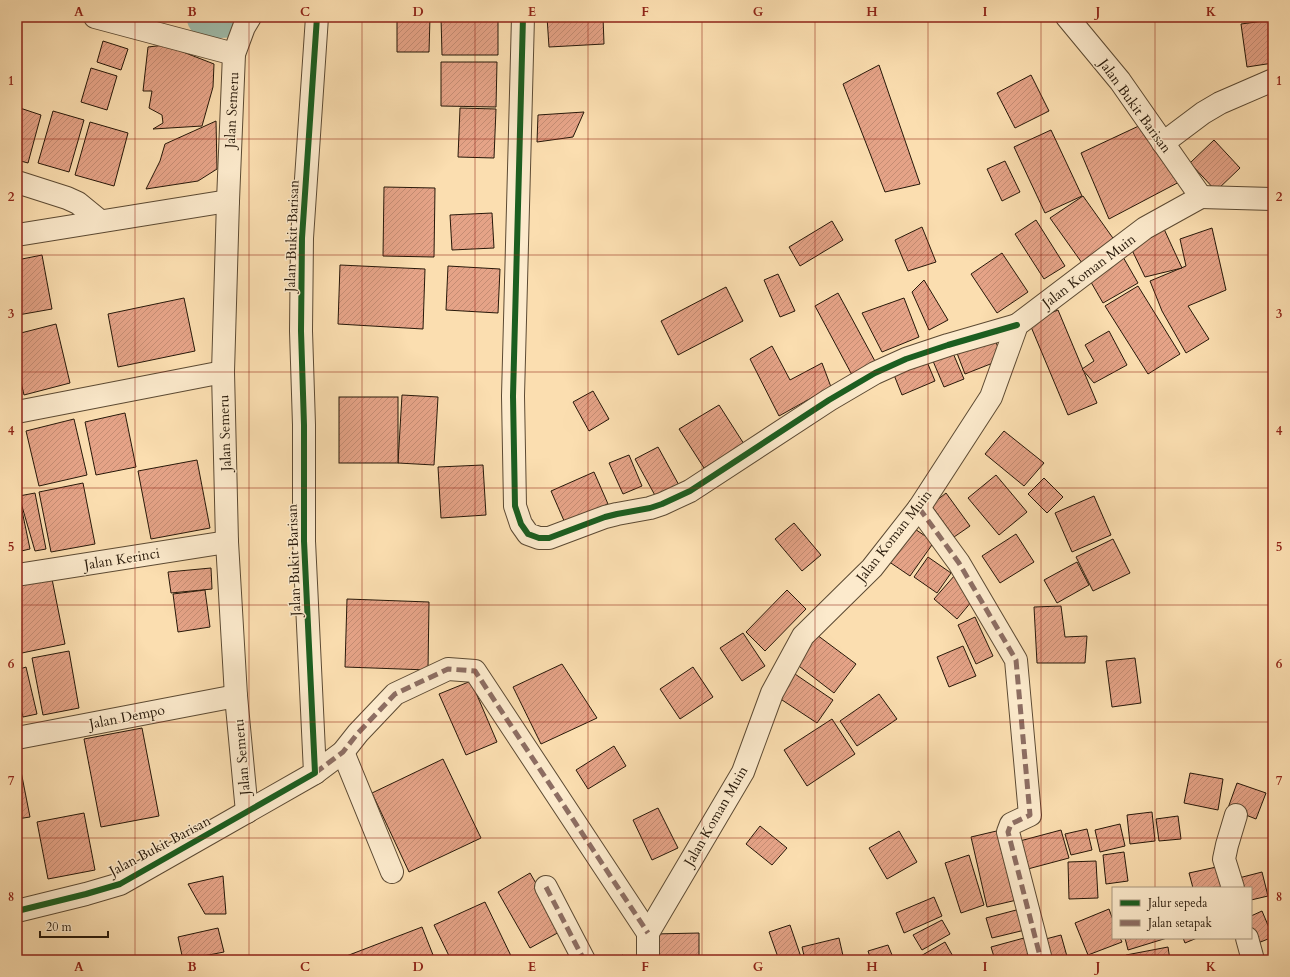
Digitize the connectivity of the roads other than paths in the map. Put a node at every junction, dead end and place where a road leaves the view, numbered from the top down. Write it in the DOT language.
graph roads {
  1 [pos="95,17"];
  2 [pos="250,17"];
  3 [pos="317,17"];
  4 [pos="523,17"];
  5 [pos="1067,17"];
  6 [pos="234,54"];
  7 [pos="1273,80"];
  8 [pos="1163,143"];
  9 [pos="17,182"];
  10 [pos="1201,197"];
  11 [pos="1273,199"];
  12 [pos="228,201"];
  13 [pos="100,221"];
  14 [pos="17,235"];
  15 [pos="1017,326"];
  16 [pos="223,372"];
  17 [pos="17,412"];
  18 [pos="919,508"];
  19 [pos="227,542"];
  20 [pos="17,575"];
  21 [pos="236,696"];
  22 [pos="17,738"];
  23 [pos="343,752"];
  24 [pos="315,773"];
  25 [pos="247,812"];
  26 [pos="1236,815"];
  27 [pos="392,872"];
  28 [pos="546,887"];
  29 [pos="1232,887"];
  30 [pos="17,910"];
  31 [pos="648,933"];
  32 [pos="1246,939"];
  33 [pos="584,960"];
  34 [pos="648,960"];
  35 [pos="1041,960"];
  36 [pos="1253,960"];
  1 -- 6 [label="street"];
  2 -- 6 [label="street"];
  3 -- 24 [label="street, Jalan Bukit Barisan"];
  4 -- 15 [label="street"];
  5 -- 8 [label="street, Jalan Bukit Barisan"];
  6 -- 12 [label="street, Jalan Semeru"];
  7 -- 8 [label="street"];
  8 -- 10 [label="street, Jalan Bukit Barisan"];
  9 -- 13 [label="street"];
  10 -- 11 [label="street"];
  10 -- 15 [label="street, Jalan Koman Muin"];
  12 -- 13 [label="street"];
  12 -- 16 [label="street, Jalan Semeru"];
  13 -- 14 [label="street"];
  15 -- 18 [label="street, Jalan Koman Muin"];
  16 -- 17 [label="street"];
  16 -- 19 [label="street, Jalan Semeru"];
  18 -- 31 [label="street, Jalan Koman Muin"];
  18 -- 35 [label="street"];
  19 -- 20 [label="street, Jalan Kerinci"];
  19 -- 21 [label="street, Jalan Semeru"];
  21 -- 22 [label="street, Jalan Dempo"];
  21 -- 25 [label="street, Jalan Semeru"];
  23 -- 24 [label="street"];
  23 -- 27 [label="street"];
  23 -- 31 [label="street"];
  24 -- 25 [label="street, Jalan Bukit Barisan"];
  25 -- 30 [label="street, Jalan Bukit Barisan"];
  26 -- 29 [label="street"];
  28 -- 33 [label="street"];
  31 -- 34 [label="street"];
  32 -- 36 [label="street"];
}
